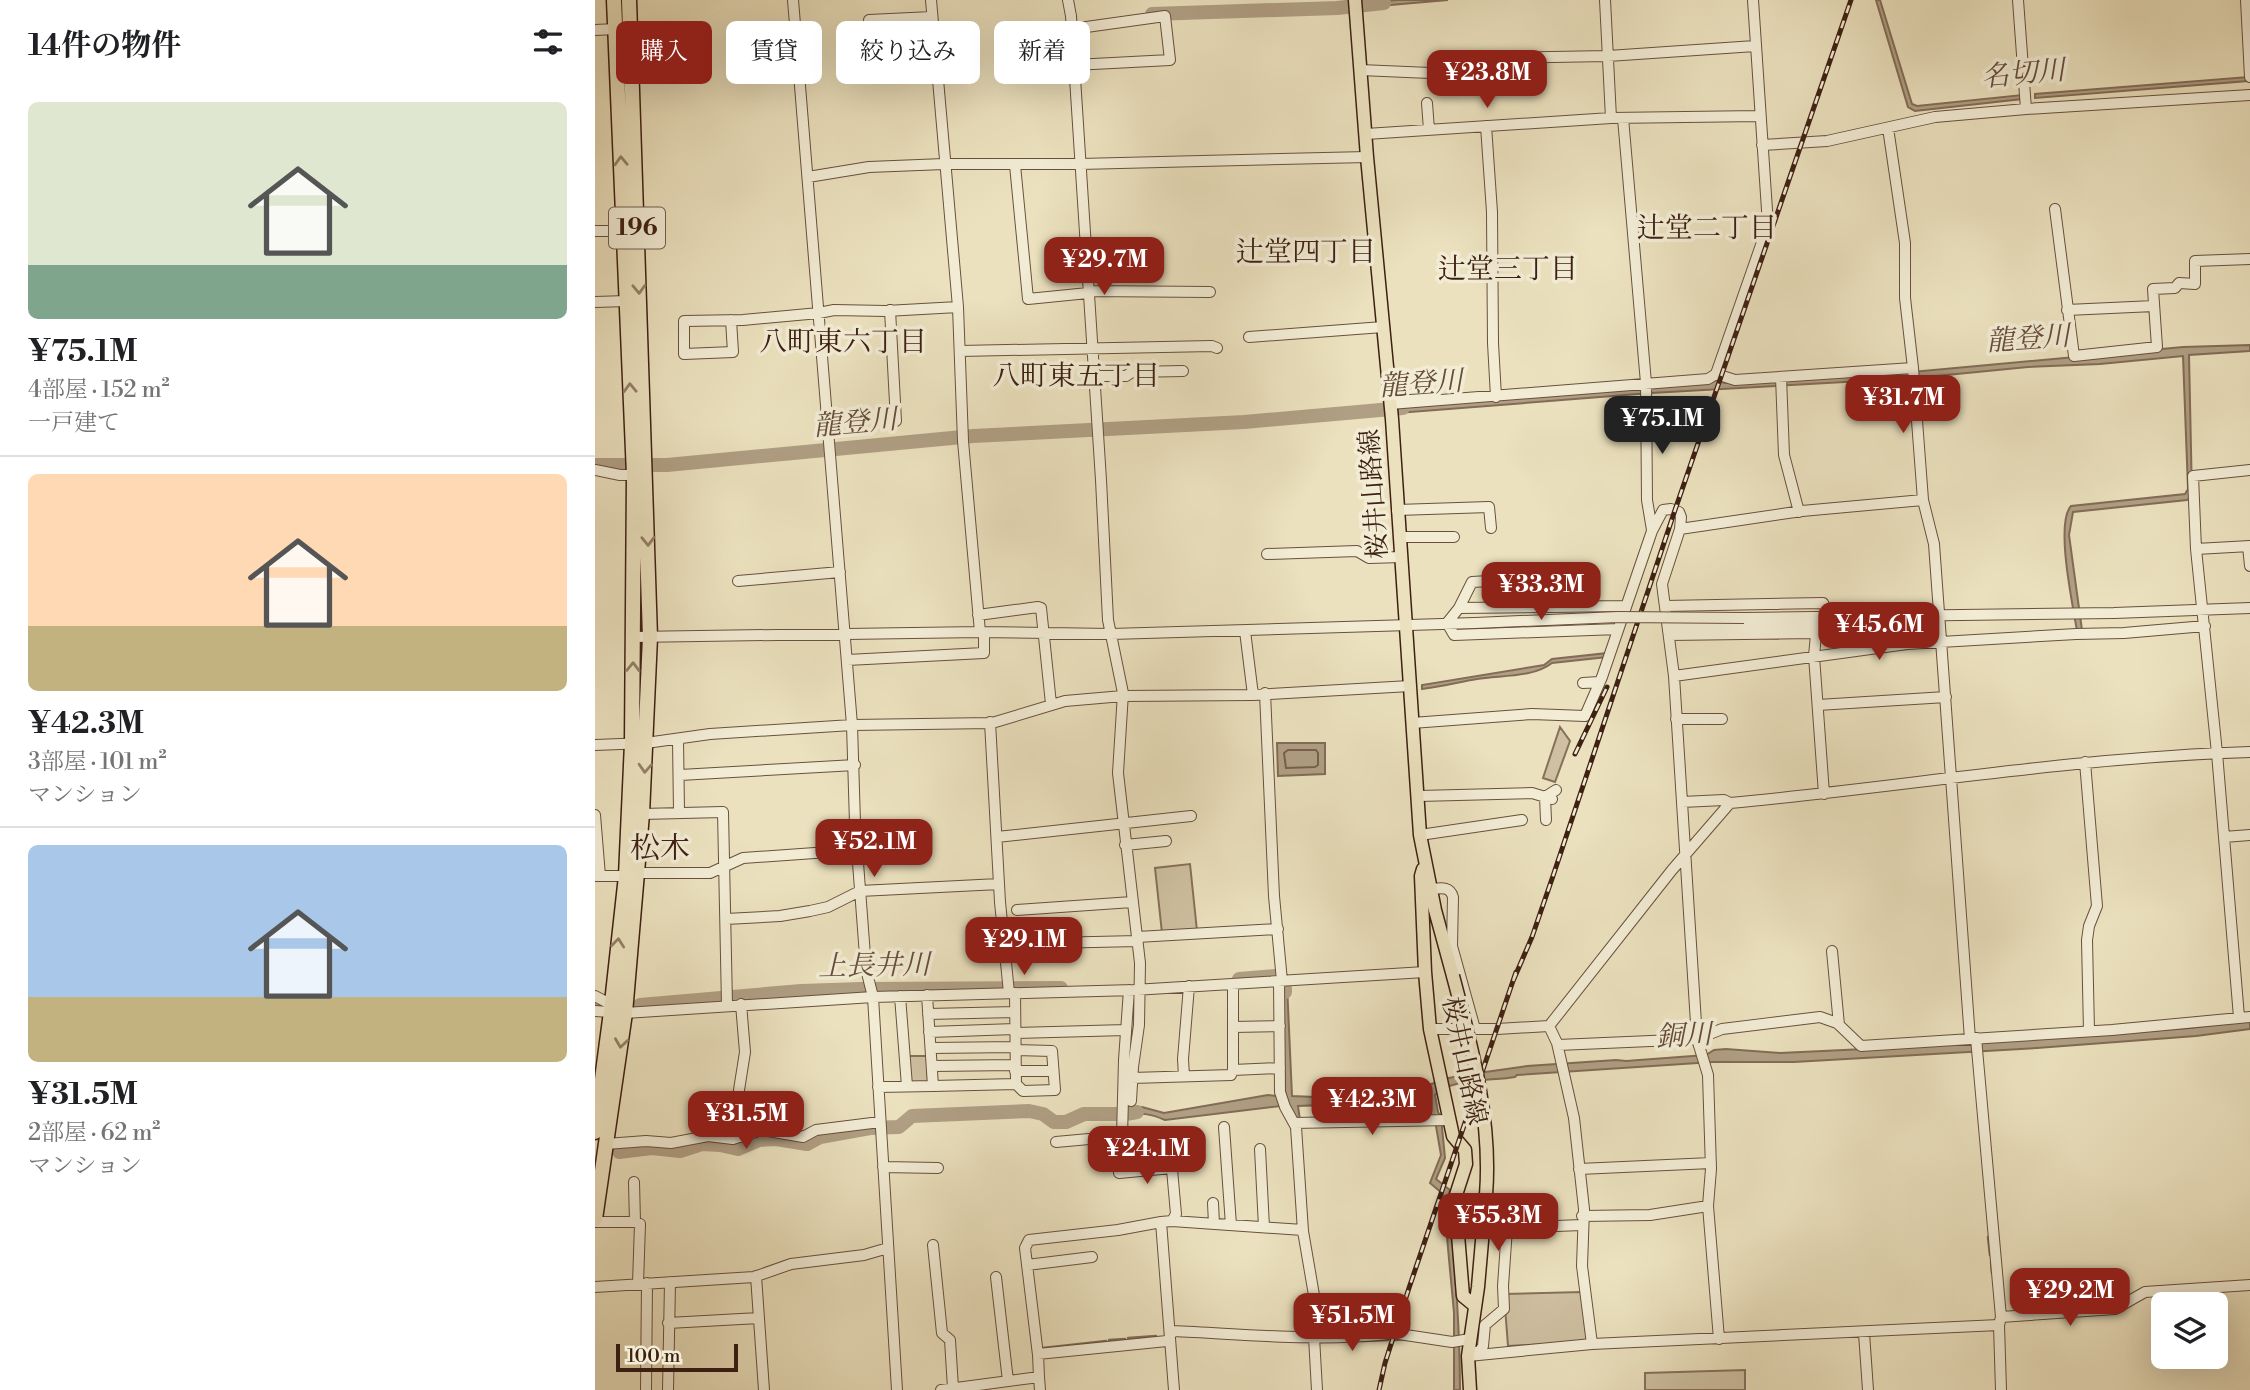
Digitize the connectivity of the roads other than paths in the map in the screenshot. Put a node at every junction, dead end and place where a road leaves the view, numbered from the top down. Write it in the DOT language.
graph roads {
  1 [pos="614,0"];
  2 [pos="629,0"];
  3 [pos="793,0"];
  4 [pos="931,0"];
  5 [pos="1068,0"];
  6 [pos="1355,0"];
  7 [pos="1605,0"];
  8 [pos="1753,0"];
  9 [pos="2018,0"];
  10 [pos="2248,5"];
  11 [pos="932,17"];
  12 [pos="869,20"];
  13 [pos="1071,21"];
  14 [pos="1090,26"];
  15 [pos="616,29"];
  16 [pos="595,30"];
  17 [pos="1755,46"];
  18 [pos="1608,57"];
  19 [pos="1090,64"];
  20 [pos="1360,70"];
  21 [pos="2250,77"];
  22 [pos="618,84"];
  23 [pos="1075,84"];
  24 [pos="2250,95"];
  25 [pos="1427,103"];
  26 [pos="2026,109"];
  27 [pos="1759,117"];
  28 [pos="1611,118"];
  29 [pos="1623,118"];
  30 [pos="1486,126"];
  31 [pos="1888,128"];
  32 [pos="1429,130"];
  33 [pos="1366,134"];
  34 [pos="1762,145"];
  35 [pos="1367,157"];
  36 [pos="944,164"];
  37 [pos="1080,164"];
  38 [pos="1016,165"];
  39 [pos="808,177"];
  40 [pos="2055,209"];
  41 [pos="595,231"];
  42 [pos="624,231"];
  43 [pos="2250,259"];
  44 [pos="1088,292"];
  45 [pos="1210,292"];
  46 [pos="627,301"];
  47 [pos="595,302"];
  48 [pos="2154,306"];
  49 [pos="958,307"];
  50 [pos="890,310"];
  51 [pos="2067,310"];
  52 [pos="819,313"];
  53 [pos="731,320"];
  54 [pos="1383,327"];
  55 [pos="1249,337"];
  56 [pos="1092,348"];
  57 [pos="1217,348"];
  58 [pos="960,351"];
  59 [pos="1913,368"];
  60 [pos="1183,371"];
  61 [pos="1716,374"];
  62 [pos="1094,376"];
  63 [pos="1781,377"];
  64 [pos="1646,383"];
  65 [pos="1496,397"];
  66 [pos="1390,404"];
  67 [pos="896,421"];
  68 [pos="640,468"];
  69 [pos="595,470"];
  70 [pos="2250,470"];
  71 [pos="1923,500"];
  72 [pos="1397,510"];
  73 [pos="1799,512"];
  74 [pos="1491,528"];
  75 [pos="1680,529"];
  76 [pos="1652,531"];
  77 [pos="1400,537"];
  78 [pos="1454,537"];
  79 [pos="2249,546"];
  80 [pos="2196,549"];
  81 [pos="1267,554"];
  82 [pos="1402,557"];
  83 [pos="2250,566"];
  84 [pos="840,572"];
  85 [pos="738,581"];
  86 [pos="1625,606"];
  87 [pos="1525,607"];
  88 [pos="1665,607"];
  89 [pos="1459,608"];
  90 [pos="2250,608"];
  91 [pos="2203,609"];
  92 [pos="1939,614"];
  93 [pos="978,615"];
  94 [pos="1830,617"];
  95 [pos="1447,623"];
  96 [pos="1407,625"];
  97 [pos="2205,626"];
  98 [pos="1618,629"];
  99 [pos="1816,629"];
  100 [pos="1245,631"];
  101 [pos="1668,631"];
  102 [pos="982,632"];
  103 [pos="1044,633"];
  104 [pos="1111,634"];
  105 [pos="845,635"];
  106 [pos="633,637"];
  107 [pos="650,637"];
  108 [pos="1941,643"];
  109 [pos="1814,656"];
  110 [pos="847,660"];
  111 [pos="1674,676"];
  112 [pos="1583,682"];
  113 [pos="1599,682"];
  114 [pos="1410,687"];
  115 [pos="1265,693"];
  116 [pos="1253,695"];
  117 [pos="1123,696"];
  118 [pos="1946,698"];
  119 [pos="1051,704"];
  120 [pos="1818,705"];
  121 [pos="1677,719"];
  122 [pos="1721,719"];
  123 [pos="990,722"];
  124 [pos="1412,723"];
  125 [pos="852,726"];
  126 [pos="678,739"];
  127 [pos="639,743"];
  128 [pos="595,745"];
  129 [pos="2250,752"];
  130 [pos="2217,753"];
  131 [pos="2085,762"];
  132 [pos="855,765"];
  133 [pos="680,775"];
  134 [pos="1952,778"];
  135 [pos="1824,794"];
  136 [pos="1419,796"];
  137 [pos="1682,802"];
  138 [pos="1730,803"];
  139 [pos="679,812"];
  140 [pos="642,814"];
  141 [pos="595,815"];
  142 [pos="1191,816"];
  143 [pos="1521,820"];
  144 [pos="1546,820"];
  145 [pos="1122,823"];
  146 [pos="1420,835"];
  147 [pos="2250,835"];
  148 [pos="997,837"];
  149 [pos="2224,837"];
  150 [pos="1166,841"];
  151 [pos="1125,845"];
  152 [pos="857,850"];
  153 [pos="1685,854"];
  154 [pos="1426,858"];
  155 [pos="725,866"];
  156 [pos="631,875"];
  157 [pos="598,876"];
  158 [pos="999,884"];
  159 [pos="1431,889"];
  160 [pos="860,891"];
  161 [pos="1132,902"];
  162 [pos="1017,911"];
  163 [pos="726,919"];
  164 [pos="1277,929"];
  165 [pos="1138,939"];
  166 [pos="1004,944"];
  167 [pos="1832,951"];
  168 [pos="1425,972"];
  169 [pos="1281,981"];
  170 [pos="1233,984"];
  171 [pos="1189,986"];
  172 [pos="1141,989"];
  173 [pos="1129,990"];
  174 [pos="1012,993"];
  175 [pos="927,995"];
  176 [pos="595,996"];
  177 [pos="900,996"];
  178 [pos="873,997"];
  179 [pos="741,1004"];
  180 [pos="727,1005"];
  181 [pos="616,1010"];
  182 [pos="595,1011"];
  183 [pos="1015,1012"];
  184 [pos="928,1014"];
  185 [pos="2245,1017"];
  186 [pos="1839,1024"];
  187 [pos="1280,1026"];
  188 [pos="1549,1026"];
  189 [pos="1233,1027"];
  190 [pos="1430,1029"];
  191 [pos="1475,1029"];
  192 [pos="1126,1030"];
  193 [pos="1015,1031"];
  194 [pos="2089,1031"];
  195 [pos="929,1032"];
  196 [pos="1973,1038"];
  197 [pos="1697,1039"];
  198 [pos="1557,1045"];
  199 [pos="931,1048"];
  200 [pos="974,1048"];
  201 [pos="1015,1049"];
  202 [pos="975,1065"];
  203 [pos="932,1066"];
  204 [pos="1015,1068"];
  205 [pos="1280,1068"];
  206 [pos="1053,1071"];
  207 [pos="1233,1071"];
  208 [pos="1184,1076"];
  209 [pos="1127,1081"];
  210 [pos="1016,1083"];
  211 [pos="907,1086"];
  212 [pos="933,1086"];
  213 [pos="878,1087"];
  214 [pos="1131,1101"];
  215 [pos="1449,1120"];
  216 [pos="880,1122"];
  217 [pos="1294,1123"];
  218 [pos="1223,1127"];
  219 [pos="595,1132"];
  220 [pos="1122,1136"];
  221 [pos="741,1137"];
  222 [pos="1056,1142"];
  223 [pos="606,1144"];
  224 [pos="1260,1149"];
  225 [pos="1711,1163"];
  226 [pos="883,1167"];
  227 [pos="938,1168"];
  228 [pos="1172,1168"];
  229 [pos="1579,1169"];
  230 [pos="1119,1173"];
  231 [pos="634,1182"];
  232 [pos="1213,1203"];
  233 [pos="1708,1206"];
  234 [pos="595,1220"];
  235 [pos="1173,1221"];
  236 [pos="1582,1221"];
  237 [pos="635,1222"];
  238 [pos="1161,1222"];
  239 [pos="1215,1224"];
  240 [pos="1231,1225"];
  241 [pos="1264,1227"];
  242 [pos="1303,1230"];
  243 [pos="933,1245"];
  244 [pos="888,1248"];
  245 [pos="1092,1257"];
  246 [pos="1027,1265"];
  247 [pos="756,1276"];
  248 [pos="996,1278"];
  249 [pos="670,1282"];
  250 [pos="643,1284"];
  251 [pos="2250,1285"];
  252 [pos="595,1287"];
  253 [pos="1474,1305"];
  254 [pos="759,1318"];
  255 [pos="2000,1321"];
  256 [pos="669,1323"];
  257 [pos="1864,1333"];
  258 [pos="1170,1337"];
  259 [pos="1314,1337"];
  260 [pos="1719,1339"];
  261 [pos="1592,1345"];
  262 [pos="1469,1349"];
  263 [pos="1038,1355"];
  264 [pos="1039,1377"];
  265 [pos="1008,1381"];
  266 [pos="985,1387"];
  267 [pos="954,1388"];
  268 [pos="646,1390"];
  269 [pos="668,1390"];
  270 [pos="764,1390"];
  271 [pos="897,1390"];
  272 [pos="941,1390"];
  273 [pos="1040,1390"];
  274 [pos="1174,1390"];
  275 [pos="1317,1390"];
  276 [pos="1470,1390"];
  277 [pos="1868,1390"];
  278 [pos="2001,1390"];
  1 -- 15 [label="highway, 196"];
  2 -- 68 [label="highway, 196, one-way"];
  3 -- 39 [label="street"];
  4 -- 11 [label="street"];
  5 -- 13 [label="street"];
  6 -- 20 [label="main road, 桜井山路線"];
  7 -- 18 [label="street"];
  8 -- 17 [label="street"];
  9 -- 26 [label="street"];
  10 -- 21 [label="street"];
  11 -- 12 [label="street"];
  11 -- 36 [label="street"];
  14 -- 19 [label="street"];
  15 -- 16 [label="street"];
  17 -- 18 [label="street"];
  17 -- 27 [label="street"];
  18 -- 20 [label="street"];
  18 -- 28 [label="street"];
  20 -- 33 [label="main road, 桜井山路線"];
  42 -- 22 [label="highway, 196, one-way"];
  23 -- 37 [label="street"];
  24 -- 26 [label="street"];
  25 -- 32 [label="street"];
  26 -- 31 [label="street"];
  27 -- 29 [label="street"];
  27 -- 34 [label="street"];
  28 -- 29 [label="street"];
  28 -- 30 [label="street"];
  29 -- 64 [label="street"];
  30 -- 32 [label="street"];
  30 -- 65 [label="street"];
  31 -- 34 [label="street"];
  31 -- 59 [label="street"];
  32 -- 33 [label="street"];
  33 -- 35 [label="main road, 桜井山路線"];
  34 -- 61 [label="street"];
  35 -- 37 [label="street"];
  35 -- 54 [label="main road, 桜井山路線"];
  36 -- 38 [label="street"];
  36 -- 39 [label="street"];
  36 -- 49 [label="street"];
  37 -- 38 [label="street"];
  37 -- 44 [label="street"];
  38 -- 44 [label="street"];
  39 -- 52 [label="street"];
  40 -- 51 [label="street"];
  41 -- 42 [label="street"];
  42 -- 46 [label="highway, 196"];
  43 -- 48 [label="street"];
  44 -- 45 [label="street"];
  44 -- 56 [label="street"];
  46 -- 47 [label="street"];
  68 -- 46 [label="highway, 196, one-way"];
  48 -- 51 [label="street"];
  48 -- 51 [label="street"];
  49 -- 50 [label="street"];
  49 -- 58 [label="street"];
  50 -- 52 [label="street"];
  50 -- 67 [label="street"];
  52 -- 53 [label="street"];
  52 -- 84 [label="street"];
  53 -- 53 [label="street"];
  54 -- 55 [label="street"];
  54 -- 66 [label="main road, 桜井山路線"];
  56 -- 57 [label="street"];
  56 -- 58 [label="street"];
  56 -- 62 [label="street"];
  58 -- 93 [label="street"];
  59 -- 63 [label="street"];
  59 -- 71 [label="street"];
  60 -- 62 [label="street"];
  61 -- 63 [label="street"];
  61 -- 64 [label="street"];
  62 -- 104 [label="street"];
  63 -- 73 [label="street"];
  64 -- 65 [label="street"];
  64 -- 76 [label="street"];
  65 -- 66 [label="street"];
  66 -- 72 [label="main road, 桜井山路線"];
  68 -- 69 [label="street"];
  68 -- 106 [label="highway, 196"];
  68 -- 107 [label="highway, 196, one-way"];
  70 -- 80 [label="street"];
  71 -- 73 [label="street"];
  71 -- 92 [label="street"];
  72 -- 74 [label="street"];
  72 -- 77 [label="main road, 桜井山路線"];
  73 -- 75 [label="street"];
  75 -- 76 [label="street"];
  75 -- 88 [label="street"];
  76 -- 86 [label="street"];
  77 -- 78 [label="street"];
  77 -- 82 [label="main road, 桜井山路線"];
  79 -- 80 [label="street"];
  79 -- 83 [label="street"];
  80 -- 91 [label="street"];
  81 -- 82 [label="street"];
  82 -- 96 [label="main road, 桜井山路線"];
  84 -- 85 [label="street"];
  84 -- 105 [label="street"];
  86 -- 87 [label="street"];
  86 -- 98 [label="street"];
  87 -- 89 [label="street"];
  87 -- 89 [label="street"];
  88 -- 94 [label="street"];
  88 -- 101 [label="street"];
  89 -- 95 [label="street"];
  90 -- 91 [label="street"];
  91 -- 92 [label="street"];
  91 -- 97 [label="street"];
  92 -- 94 [label="street"];
  92 -- 108 [label="street"];
  93 -- 102 [label="street"];
  93 -- 103 [label="street"];
  94 -- 95 [label="street, bridge"];
  94 -- 99 [label="street"];
  95 -- 96 [label="street"];
  95 -- 98 [label="street"];
  96 -- 100 [label="street"];
  96 -- 114 [label="main road, 桜井山路線"];
  97 -- 108 [label="street"];
  97 -- 130 [label="street"];
  98 -- 113 [label="street"];
  99 -- 101 [label="street"];
  99 -- 109 [label="street"];
  100 -- 104 [label="street"];
  100 -- 116 [label="street"];
  101 -- 111 [label="street"];
  102 -- 103 [label="street"];
  102 -- 105 [label="street"];
  102 -- 110 [label="street"];
  103 -- 104 [label="street"];
  103 -- 119 [label="street"];
  104 -- 117 [label="street"];
  105 -- 107 [label="street"];
  105 -- 110 [label="street"];
  106 -- 107 [label="street"];
  127 -- 106 [label="highway, 196, one-way"];
  107 -- 127 [label="highway, 196"];
  108 -- 109 [label="street"];
  108 -- 118 [label="street"];
  109 -- 111 [label="street"];
  109 -- 120 [label="street"];
  110 -- 125 [label="street"];
  111 -- 121 [label="street"];
  112 -- 113 [label="street"];
  113 -- 124 [label="street"];
  114 -- 115 [label="street"];
  114 -- 124 [label="main road, 桜井山路線"];
  115 -- 116 [label="street"];
  115 -- 164 [label="street"];
  116 -- 117 [label="street"];
  117 -- 119 [label="street"];
  117 -- 145 [label="street"];
  118 -- 120 [label="street"];
  118 -- 134 [label="street"];
  119 -- 123 [label="street"];
  120 -- 135 [label="street"];
  121 -- 122 [label="street"];
  121 -- 137 [label="street"];
  123 -- 125 [label="street"];
  123 -- 148 [label="street"];
  124 -- 136 [label="main road, 桜井山路線"];
  125 -- 126 [label="street"];
  125 -- 132 [label="street"];
  126 -- 127 [label="street"];
  126 -- 133 [label="street"];
  127 -- 128 [label="street"];
  127 -- 140 [label="highway, 196, one-way"];
  127 -- 156 [label="highway, 196"];
  129 -- 130 [label="street"];
  130 -- 131 [label="street"];
  130 -- 149 [label="street"];
  131 -- 134 [label="street"];
  131 -- 194 [label="street"];
  132 -- 133 [label="street"];
  132 -- 152 [label="street"];
  133 -- 139 [label="street"];
  134 -- 135 [label="street"];
  134 -- 196 [label="street"];
  135 -- 138 [label="street"];
  136 -- 144 [label="street"];
  136 -- 146 [label="main road, 桜井山路線"];
  137 -- 138 [label="street"];
  137 -- 153 [label="street"];
  138 -- 153 [label="street"];
  139 -- 140 [label="street"];
  139 -- 155 [label="street"];
  140 -- 156 [label="highway, 196"];
  141 -- 157 [label="street"];
  142 -- 145 [label="street"];
  143 -- 146 [label="street"];
  145 -- 148 [label="street"];
  145 -- 151 [label="street"];
  146 -- 154 [label="main road, 桜井山路線"];
  147 -- 149 [label="street"];
  148 -- 158 [label="street"];
  149 -- 185 [label="street"];
  150 -- 151 [label="street"];
  151 -- 161 [label="street"];
  152 -- 155 [label="street"];
  152 -- 160 [label="street"];
  153 -- 188 [label="street"];
  153 -- 197 [label="street"];
  154 -- 159 [label="main road, 桜井山路線"];
  154 -- 168 [label="main road, 桜井山路線"];
  155 -- 156 [label="street"];
  155 -- 163 [label="street"];
  156 -- 157 [label="street"];
  156 -- 181 [label="highway, 196"];
  158 -- 160 [label="street"];
  158 -- 166 [label="street"];
  159 -- 191 [label="street"];
  159 -- 253 [label="main road, 桜井山路線, bridge"];
  160 -- 163 [label="street"];
  160 -- 178 [label="street"];
  161 -- 162 [label="street"];
  161 -- 165 [label="street"];
  163 -- 180 [label="street"];
  164 -- 165 [label="street"];
  164 -- 169 [label="street"];
  165 -- 166 [label="street"];
  165 -- 172 [label="street"];
  166 -- 174 [label="street"];
  167 -- 186 [label="street"];
  168 -- 169 [label="street"];
  168 -- 190 [label="main road, 桜井山路線"];
  169 -- 170 [label="street"];
  169 -- 187 [label="street"];
  170 -- 171 [label="street"];
  170 -- 189 [label="street"];
  171 -- 172 [label="street"];
  171 -- 208 [label="street"];
  172 -- 173 [label="street"];
  172 -- 209 [label="street"];
  173 -- 174 [label="street"];
  173 -- 192 [label="street"];
  174 -- 175 [label="street"];
  174 -- 183 [label="street"];
  175 -- 177 [label="street"];
  175 -- 184 [label="street"];
  176 -- 181 [label="street"];
  177 -- 178 [label="street"];
  177 -- 211 [label="street"];
  178 -- 179 [label="street"];
  178 -- 213 [label="street"];
  179 -- 180 [label="street"];
  179 -- 221 [label="street"];
  180 -- 181 [label="street"];
  181 -- 182 [label="street"];
  181 -- 219 [label="highway, 196"];
  181 -- 223 [label="highway, 196, one-way"];
  183 -- 184 [label="street"];
  183 -- 193 [label="street"];
  184 -- 195 [label="street"];
  185 -- 194 [label="street"];
  186 -- 196 [label="street"];
  186 -- 197 [label="street"];
  187 -- 189 [label="street"];
  187 -- 205 [label="street"];
  188 -- 191 [label="street"];
  188 -- 198 [label="street"];
  189 -- 207 [label="street"];
  190 -- 191 [label="street"];
  190 -- 215 [label="main road, 桜井山路線"];
  192 -- 193 [label="street"];
  192 -- 209 [label="street"];
  193 -- 195 [label="street"];
  193 -- 201 [label="street"];
  194 -- 196 [label="street"];
  195 -- 199 [label="street"];
  196 -- 255 [label="street"];
  197 -- 198 [label="street"];
  197 -- 225 [label="street"];
  198 -- 229 [label="street"];
  199 -- 200 [label="street"];
  199 -- 203 [label="street"];
  200 -- 201 [label="street"];
  200 -- 202 [label="street"];
  201 -- 204 [label="street"];
  201 -- 206 [label="street"];
  202 -- 203 [label="street"];
  202 -- 204 [label="street"];
  203 -- 212 [label="street"];
  204 -- 206 [label="street"];
  204 -- 210 [label="street"];
  205 -- 207 [label="street"];
  205 -- 217 [label="street"];
  206 -- 210 [label="street"];
  207 -- 208 [label="street"];
  208 -- 209 [label="street"];
  209 -- 214 [label="street"];
  209 -- 220 [label="street"];
  210 -- 212 [label="street"];
  211 -- 212 [label="street"];
  211 -- 213 [label="street"];
  213 -- 216 [label="street"];
  215 -- 217 [label="street"];
  215 -- 253 [label="main road, 桜井山路線"];
  216 -- 221 [label="street"];
  216 -- 226 [label="street"];
  217 -- 242 [label="street"];
  218 -- 240 [label="street"];
  220 -- 222 [label="street"];
  220 -- 228 [label="street"];
  221 -- 223 [label="street"];
  223 -- 234 [label="highway, 196"];
  224 -- 241 [label="street"];
  225 -- 229 [label="street"];
  225 -- 233 [label="street"];
  226 -- 227 [label="street"];
  226 -- 244 [label="street"];
  228 -- 230 [label="street"];
  228 -- 235 [label="street"];
  229 -- 236 [label="street"];
  231 -- 237 [label="street"];
  232 -- 239 [label="street"];
  233 -- 236 [label="street"];
  233 -- 260 [label="street"];
  234 -- 237 [label="street"];
  235 -- 238 [label="street"];
  235 -- 239 [label="street"];
  236 -- 261 [label="street"];
  236 -- 262 [label="street"];
  237 -- 250 [label="street"];
  238 -- 246 [label="street"];
  238 -- 258 [label="street"];
  239 -- 240 [label="street"];
  240 -- 241 [label="street"];
  241 -- 242 [label="street"];
  242 -- 259 [label="street"];
  243 -- 267 [label="street"];
  244 -- 247 [label="street"];
  244 -- 271 [label="street"];
  245 -- 246 [label="street"];
  246 -- 263 [label="street"];
  247 -- 249 [label="street"];
  247 -- 254 [label="street"];
  248 -- 265 [label="street"];
  249 -- 250 [label="street"];
  249 -- 256 [label="street"];
  250 -- 252 [label="street"];
  250 -- 268 [label="street"];
  251 -- 255 [label="street"];
  253 -- 262 [label="main road, 桜井山路線"];
  254 -- 256 [label="street"];
  254 -- 270 [label="street"];
  255 -- 257 [label="street"];
  255 -- 278 [label="street"];
  256 -- 269 [label="street"];
  257 -- 260 [label="street"];
  257 -- 277 [label="street"];
  258 -- 259 [label="street"];
  258 -- 263 [label="street"];
  258 -- 274 [label="street"];
  259 -- 262 [label="street"];
  259 -- 275 [label="street"];
  260 -- 261 [label="street"];
  261 -- 262 [label="street"];
  262 -- 276 [label="main road, 桜井山路線"];
  263 -- 264 [label="street"];
  264 -- 265 [label="street"];
  264 -- 273 [label="street"];
  265 -- 266 [label="street"];
  266 -- 267 [label="street"];
  267 -- 272 [label="street"];
}
